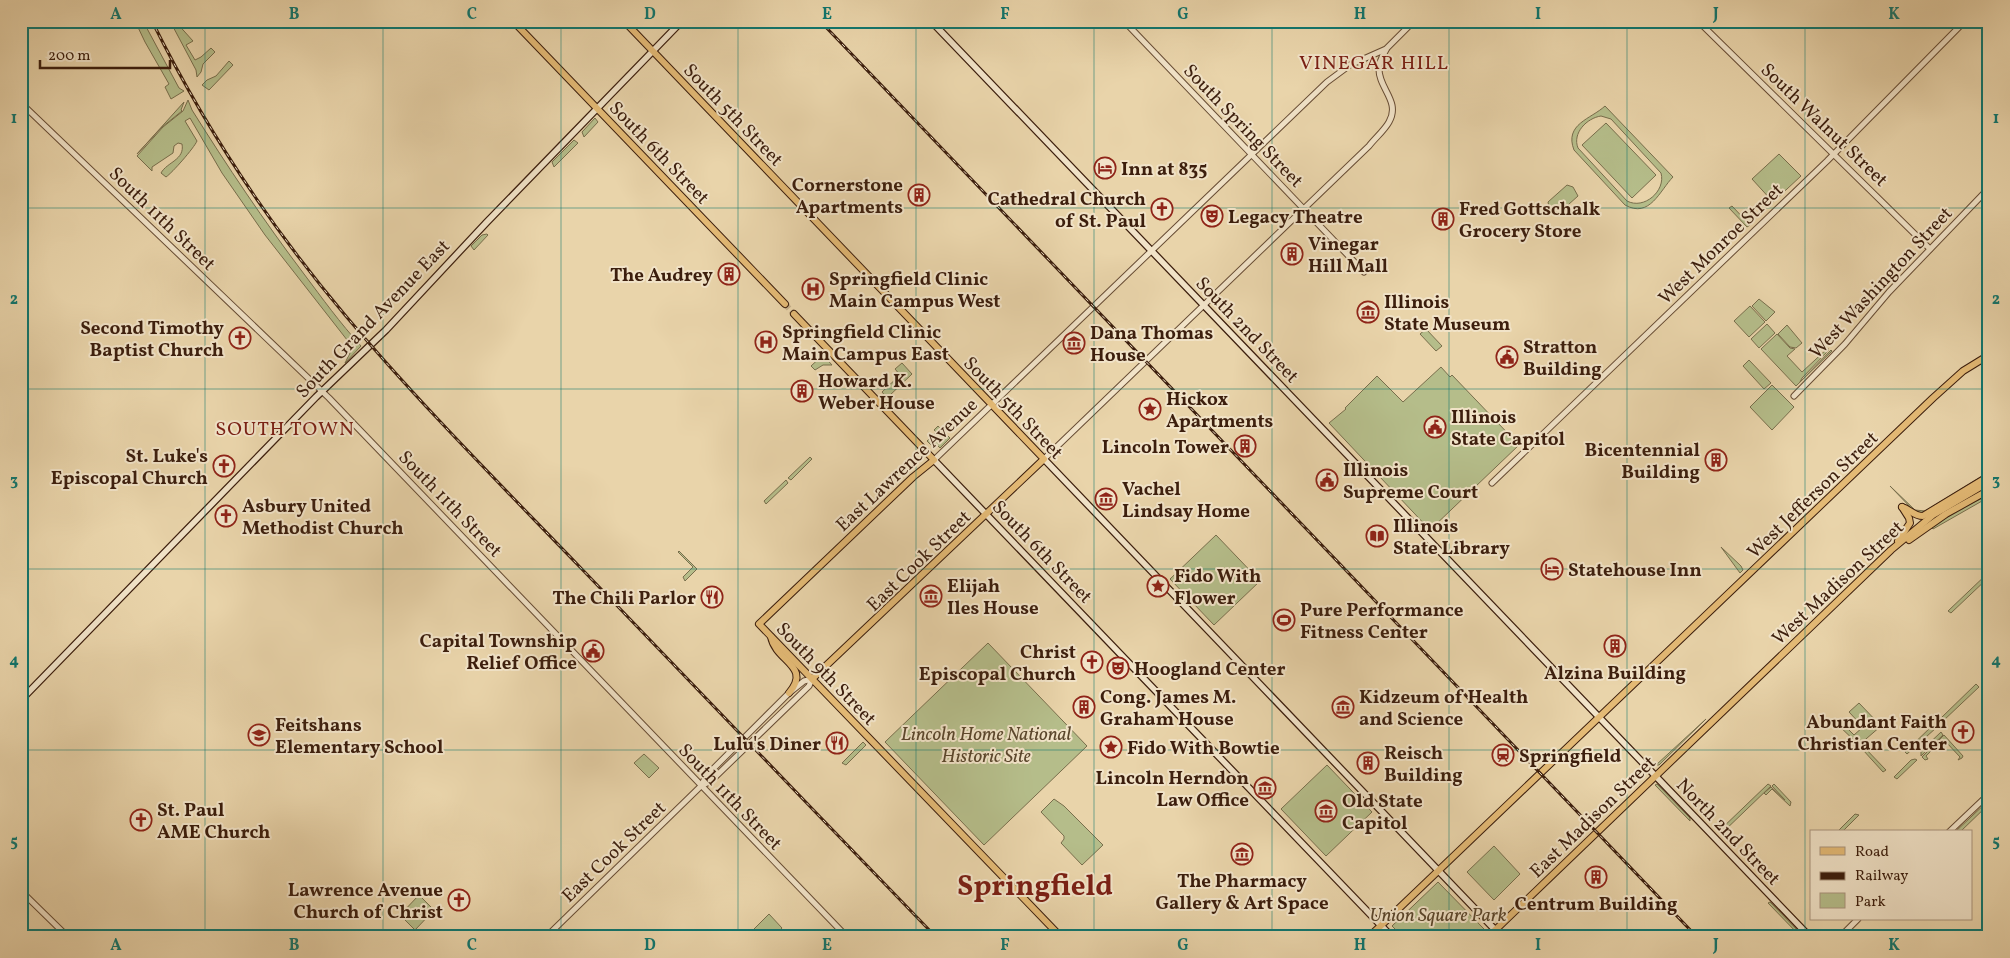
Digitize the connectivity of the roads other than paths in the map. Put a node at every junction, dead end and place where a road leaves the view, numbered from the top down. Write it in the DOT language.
graph roads {
  1 [pos="513,21"];
  2 [pos="624,21"];
  3 [pos="682,21"];
  4 [pos="931,21"];
  5 [pos="1124,21"];
  6 [pos="1414,21"];
  7 [pos="1698,21"];
  8 [pos="1965,21"];
  9 [pos="1386,49"];
  10 [pos="653,51"];
  11 [pos="21,104"];
  12 [pos="597,109"];
  13 [pos="1251,155"];
  14 [pos="1833,155"];
  15 [pos="1989,188"];
  16 [pos="1303,208"];
  17 [pos="1930,249"];
  18 [pos="1151,251"];
  19 [pos="1364,272"];
  20 [pos="785,304"];
  21 [pos="1203,304"];
  22 [pos="794,314"];
  23 [pos="1989,355"];
  24 [pos="322,391"];
  25 [pos="1794,396"];
  26 [pos="991,404"];
  27 [pos="1044,459"];
  28 [pos="934,460"];
  29 [pos="1989,476"];
  30 [pos="1989,482"];
  31 [pos="1492,483"];
  32 [pos="1989,490"];
  33 [pos="986,515"];
  34 [pos="1895,547"];
  35 [pos="760,624"];
  36 [pos="770,636"];
  37 [pos="1543,659"];
  38 [pos="812,679"];
  39 [pos="789,693"];
  40 [pos="21,700"];
  41 [pos="1598,717"];
  42 [pos="1716,717"];
  43 [pos="1655,776"];
  44 [pos="701,786"];
  45 [pos="1989,794"];
  46 [pos="1951,830"];
  47 [pos="1439,871"];
  48 [pos="21,891"];
  49 [pos="1857,920"];
  50 [pos="1381,926"];
  51 [pos="1495,930"];
  52 [pos="68,937"];
  53 [pos="546,937"];
  54 [pos="847,937"];
  55 [pos="1061,937"];
  56 [pos="1369,937"];
  57 [pos="1392,937"];
  58 [pos="1488,937"];
  59 [pos="1502,937"];
  60 [pos="1810,937"];
  61 [pos="1840,937"];
  1 -- 12 [label="main road, South 6th Street"];
  2 -- 10 [label="main road, South 5th Street"];
  3 -- 10 [label="main road, South Grand Avenue East"];
  4 -- 18 [label="main road, South 2nd Street"];
  5 -- 13 [label="street, South Spring Street"];
  6 -- 9 [label="street"];
  7 -- 14 [label="street, South Walnut Street"];
  8 -- 14 [label="street, West Monroe Street"];
  9 -- 13 [label="street, East Lawrence Avenue"];
  9 -- 16 [label="street, East Cook Street"];
  10 -- 12 [label="main road, South Grand Avenue East"];
  10 -- 26 [label="main road, South 5th Street"];
  11 -- 24 [label="street, South 11th Street"];
  12 -- 20 [label="main road, South 6th Street"];
  12 -- 24 [label="main road, South Grand Avenue East"];
  13 -- 16 [label="street, South Spring Street"];
  13 -- 18 [label="street, East Lawrence Avenue"];
  14 -- 17 [label="street, South Walnut Street"];
  14 -- 31 [label="street, West Monroe Street"];
  15 -- 17 [label="street, West Washington Street"];
  16 -- 19 [label="street, South Spring Street"];
  16 -- 21 [label="street, East Cook Street"];
  17 -- 25 [label="street, West Washington Street"];
  18 -- 21 [label="main road, South 2nd Street"];
  18 -- 26 [label="street, East Lawrence Avenue"];
  21 -- 27 [label="street, East Cook Street"];
  21 -- 37 [label="main road, South 2nd Street"];
  22 -- 28 [label="main road, South 6th Street"];
  23 -- 41 [label="main road, West Jefferson Street"];
  24 -- 40 [label="main road, South Grand Avenue East"];
  24 -- 44 [label="street, South 11th Street"];
  26 -- 27 [label="main road, South 5th Street"];
  26 -- 28 [label="street, East Lawrence Avenue"];
  27 -- 33 [label="main road, East Cook Street"];
  27 -- 47 [label="main road, South 5th Street"];
  28 -- 33 [label="main road, South 6th Street"];
  28 -- 35 [label="main road, East Lawrence Avenue"];
  29 -- 34 [label="main road"];
  30 -- 34 [label="main road, West Madison Street"];
  32 -- 34 [label="main road"];
  33 -- 38 [label="main road, East Cook Street"];
  33 -- 50 [label="main road, South 6th Street"];
  34 -- 42 [label="main road, West Madison Street"];
  35 -- 36 [label="main road, South 9th Street"];
  36 -- 38 [label="main road, South 9th Street"];
  36 -- 39 [label="main road"];
  37 -- 41 [label="main road, North 2nd Street"];
  38 -- 39 [label="street, East Cook Street"];
  38 -- 44 [label="street, East Cook Street"];
  38 -- 55 [label="main road, South 9th Street"];
  39 -- 44 [label="street, East Cook Street"];
  41 -- 43 [label="main road, North 2nd Street"];
  41 -- 47 [label="main road, West Jefferson Street"];
  42 -- 43 [label="main road, East Madison Street"];
  43 -- 51 [label="main road, East Madison Street"];
  43 -- 60 [label="main road, North 2nd Street"];
  44 -- 53 [label="street, East Cook Street"];
  44 -- 54 [label="street, South 11th Street"];
  45 -- 46 [label="street"];
  47 -- 50 [label="main road, West Jefferson Street"];
  47 -- 51 [label="main road, South 5th Street"];
  48 -- 52 [label="street"];
  49 -- 61 [label="street"];
  50 -- 56 [label="main road, West Jefferson Street"];
  50 -- 57 [label="main road, South 6th Street"];
  51 -- 58 [label="main road, East Madison Street"];
  51 -- 59 [label="main road, South 5th Street"];
}
